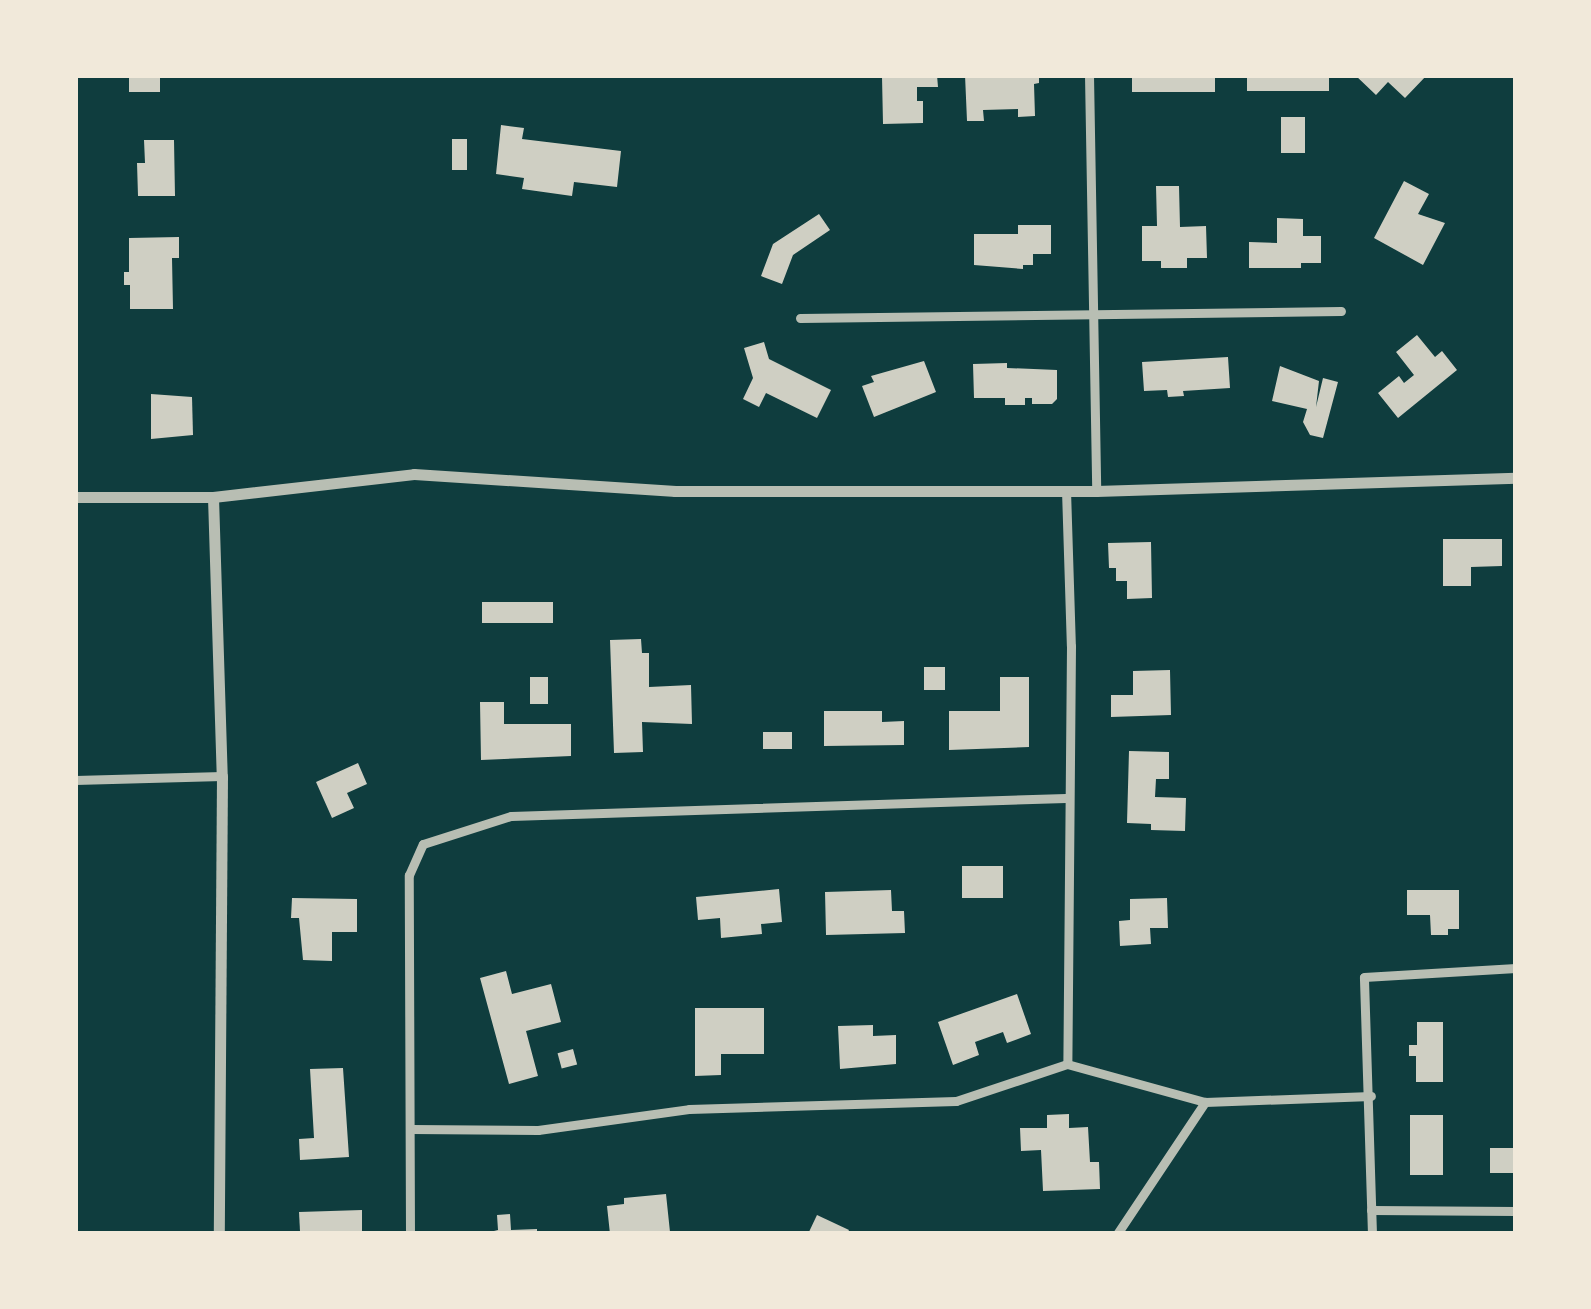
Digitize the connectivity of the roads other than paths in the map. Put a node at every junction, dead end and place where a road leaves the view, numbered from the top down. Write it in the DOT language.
graph roads {
  1 [pos="1089,75"];
  2 [pos="1341,311"];
  3 [pos="1094,314"];
  4 [pos="800,318"];
  5 [pos="1516,478"];
  6 [pos="1066,490"];
  7 [pos="1096,491"];
  8 [pos="213,497"];
  9 [pos="75,498"];
  10 [pos="222,776"];
  11 [pos="75,780"];
  12 [pos="1066,798"];
  13 [pos="1516,968"];
  14 [pos="1066,1064"];
  15 [pos="1371,1096"];
  16 [pos="1204,1102"];
  17 [pos="411,1129"];
  18 [pos="1371,1210"];
  19 [pos="1516,1211"];
  20 [pos="219,1234"];
  21 [pos="410,1234"];
  22 [pos="1117,1234"];
  23 [pos="1372,1234"];
  1 -- 3 [label="street"];
  2 -- 3 [label="street"];
  3 -- 4 [label="street"];
  3 -- 7 [label="street"];
  5 -- 7 [label="street"];
  6 -- 7 [label="street"];
  6 -- 8 [label="street"];
  6 -- 12 [label="street"];
  8 -- 9 [label="street"];
  8 -- 10 [label="street"];
  10 -- 11 [label="street"];
  10 -- 20 [label="street"];
  12 -- 14 [label="street"];
  12 -- 17 [label="street"];
  13 -- 15 [label="street"];
  14 -- 16 [label="street"];
  14 -- 17 [label="street"];
  15 -- 16 [label="street"];
  15 -- 18 [label="street"];
  16 -- 22 [label="street"];
  17 -- 21 [label="street"];
  18 -- 19 [label="street"];
  18 -- 23 [label="street"];
}
